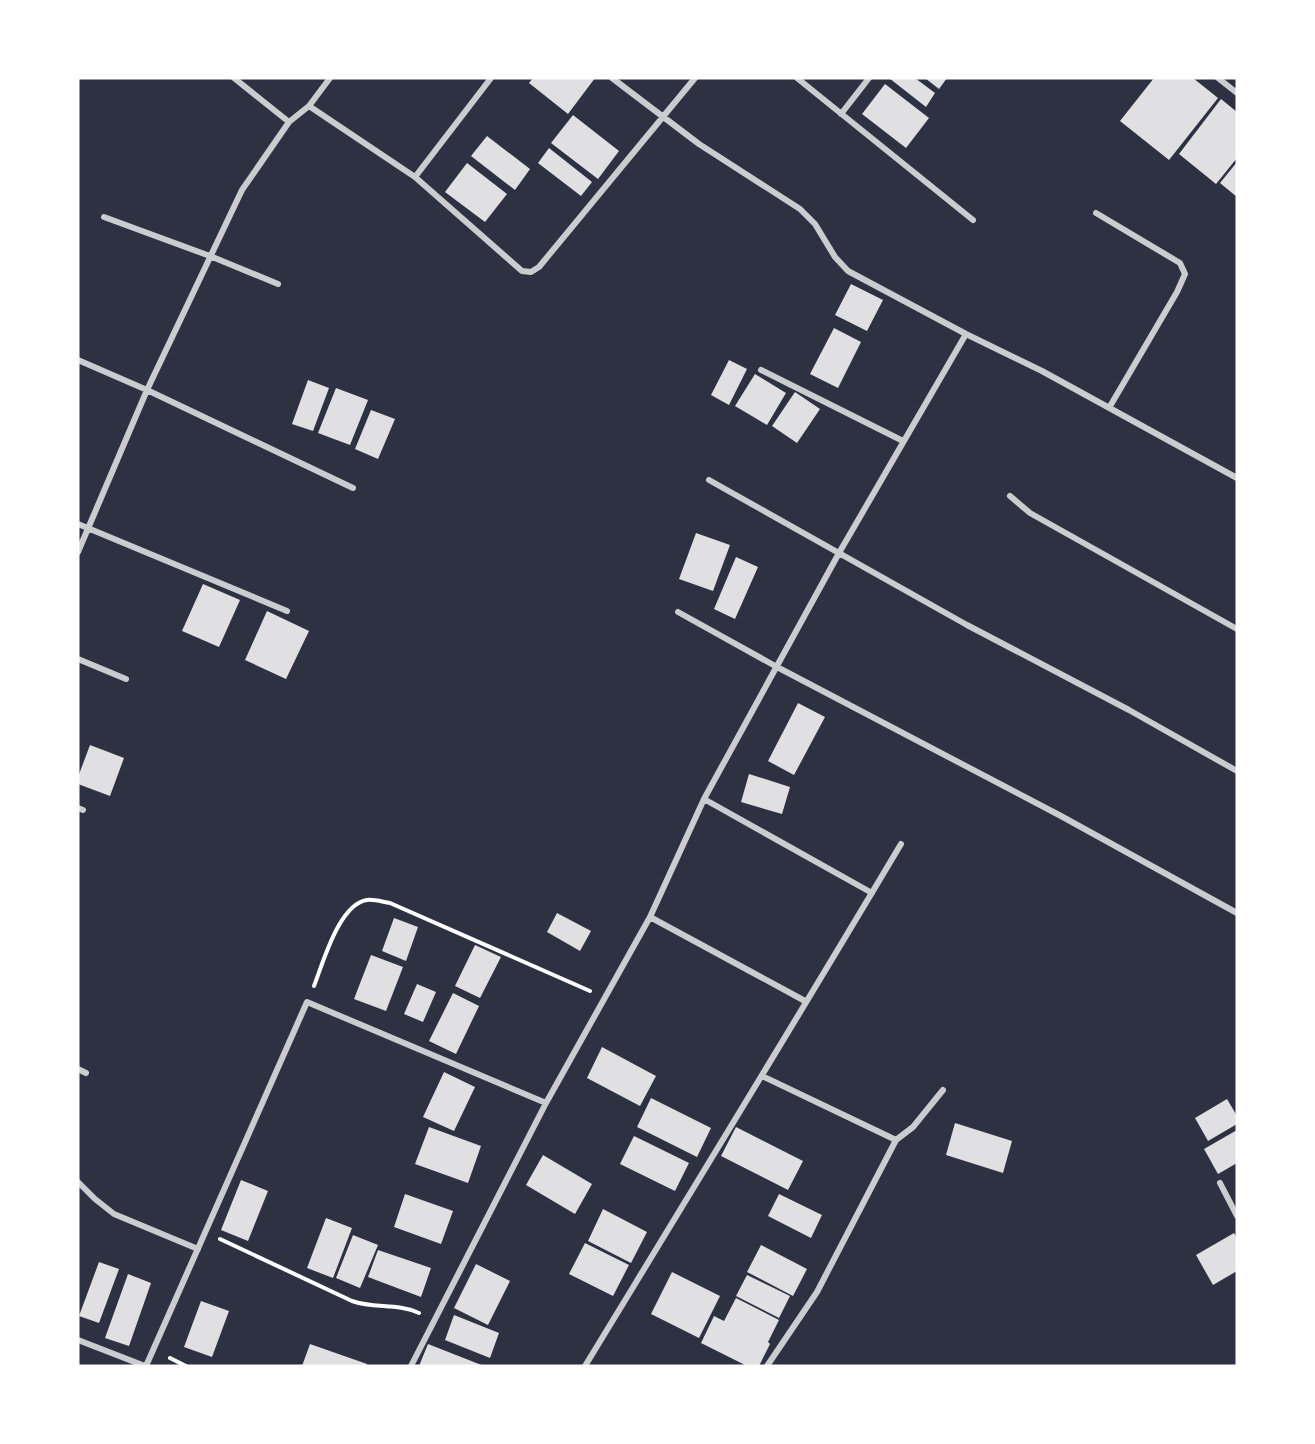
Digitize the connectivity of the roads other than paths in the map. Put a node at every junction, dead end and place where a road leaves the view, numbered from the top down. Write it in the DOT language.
graph roads {
  1 [pos="234,78"];
  2 [pos="330,78"];
  3 [pos="491,78"];
  4 [pos="612,78"];
  5 [pos="695,78"];
  6 [pos="797,78"];
  7 [pos="869,78"];
  8 [pos="1218,78"];
  9 [pos="1237,93"];
  10 [pos="309,106"];
  11 [pos="841,114"];
  12 [pos="661,117"];
  13 [pos="289,122"];
  14 [pos="415,177"];
  15 [pos="1096,213"];
  16 [pos="104,217"];
  17 [pos="973,220"];
  18 [pos="210,256"];
  19 [pos="278,284"];
  20 [pos="966,334"];
  21 [pos="78,360"];
  22 [pos="761,370"];
  23 [pos="147,390"];
  24 [pos="1109,408"];
  25 [pos="903,441"];
  26 [pos="1237,478"];
  27 [pos="709,480"];
  28 [pos="353,488"];
  29 [pos="1010,496"];
  30 [pos="78,524"];
  31 [pos="89,528"];
  32 [pos="78,552"];
  33 [pos="839,553"];
  34 [pos="287,611"];
  35 [pos="678,612"];
  36 [pos="1237,629"];
  37 [pos="78,659"];
  38 [pos="777,667"];
  39 [pos="126,678"];
  40 [pos="1237,771"];
  41 [pos="704,798"];
  42 [pos="901,844"];
  43 [pos="872,893"];
  44 [pos="1237,913"];
  45 [pos="650,916"];
  46 [pos="805,1001"];
  47 [pos="78,1069"];
  48 [pos="86,1073"];
  49 [pos="762,1076"];
  50 [pos="943,1090"];
  51 [pos="546,1103"];
  52 [pos="896,1140"];
  53 [pos="78,1182"];
  54 [pos="1220,1183"];
  55 [pos="1237,1215"];
  56 [pos="198,1249"];
  57 [pos="78,1340"];
  58 [pos="146,1366"];
  59 [pos="411,1366"];
  60 [pos="585,1366"];
  61 [pos="767,1366"];
  1 -- 13 [label="street"];
  2 -- 10 [label="street"];
  3 -- 14 [label="street"];
  4 -- 12 [label="street"];
  5 -- 12 [label="street"];
  6 -- 11 [label="street"];
  7 -- 11 [label="street"];
  8 -- 9 [label="street"];
  10 -- 13 [label="street"];
  10 -- 14 [label="street"];
  11 -- 17 [label="street"];
  12 -- 14 [label="street"];
  12 -- 20 [label="street"];
  13 -- 18 [label="street"];
  15 -- 24 [label="street"];
  16 -- 18 [label="street"];
  18 -- 19 [label="street"];
  18 -- 23 [label="street"];
  20 -- 24 [label="street"];
  20 -- 25 [label="street"];
  21 -- 23 [label="street"];
  22 -- 25 [label="street"];
  23 -- 28 [label="street"];
  23 -- 31 [label="street"];
  24 -- 26 [label="street"];
  25 -- 33 [label="street"];
  27 -- 33 [label="street"];
  29 -- 36 [label="street"];
  30 -- 31 [label="street"];
  31 -- 32 [label="street"];
  31 -- 34 [label="street"];
  33 -- 38 [label="street"];
  33 -- 40 [label="street"];
  35 -- 38 [label="street"];
  37 -- 39 [label="street"];
  38 -- 41 [label="street"];
  38 -- 44 [label="street"];
  41 -- 43 [label="street"];
  41 -- 45 [label="street"];
  42 -- 43 [label="street"];
  43 -- 46 [label="street"];
  45 -- 46 [label="street"];
  45 -- 51 [label="street"];
  46 -- 49 [label="street"];
  47 -- 48 [label="street"];
  49 -- 52 [label="street"];
  49 -- 60 [label="street"];
  50 -- 52 [label="street"];
  51 -- 56 [label="street"];
  51 -- 59 [label="street"];
  52 -- 61 [label="street"];
  53 -- 56 [label="street"];
  54 -- 55 [label="street"];
  56 -- 58 [label="street"];
  57 -- 58 [label="street"];
}
